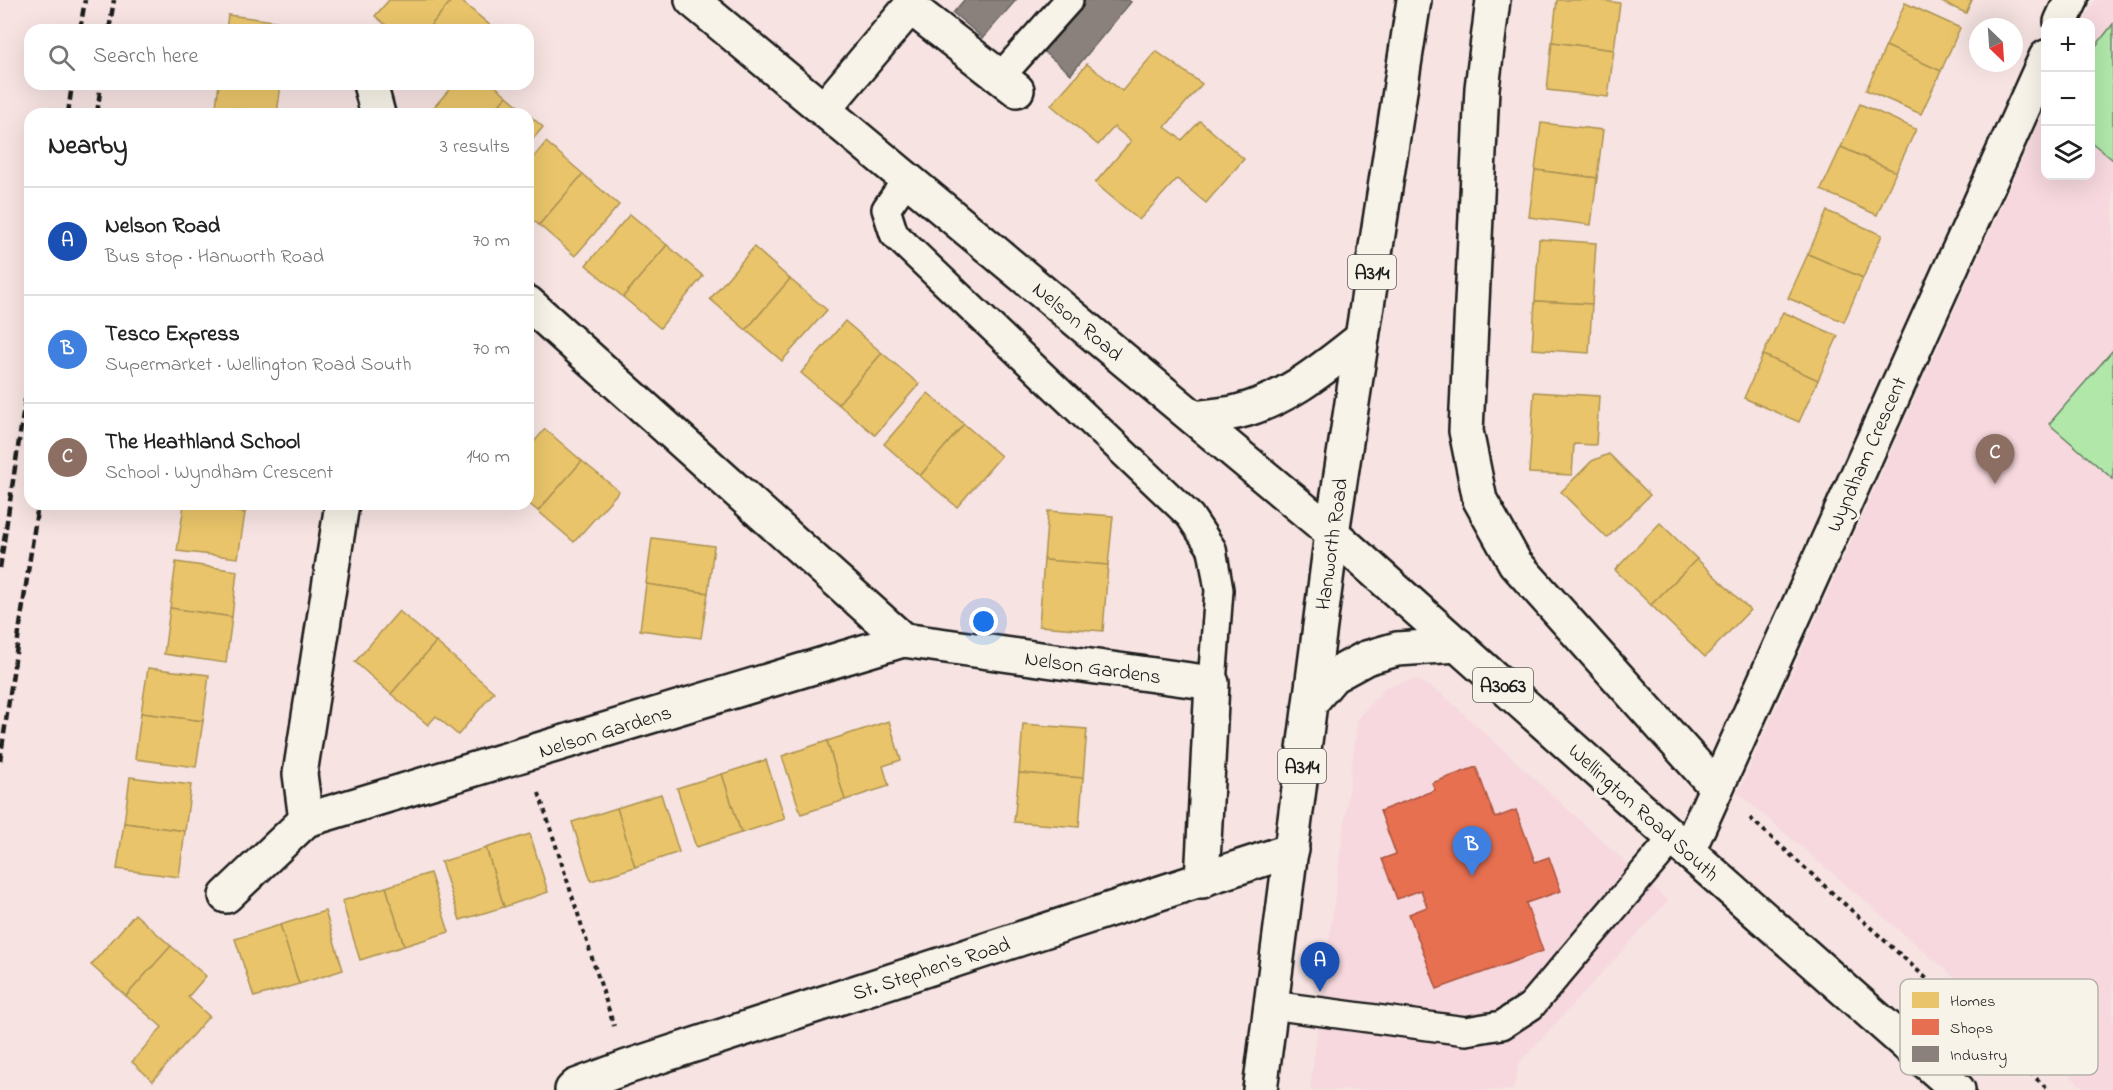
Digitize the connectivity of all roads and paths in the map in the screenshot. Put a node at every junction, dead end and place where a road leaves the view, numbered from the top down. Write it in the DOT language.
graph roads {
  1 [pos="692,0"];
  2 [pos="1069,0"];
  3 [pos="1414,0"];
  4 [pos="1493,0"];
  5 [pos="2071,0"];
  6 [pos="906,4"];
  7 [pos="2063,18"];
  8 [pos="2041,68"];
  9 [pos="1009,83"];
  10 [pos="372,90"];
  11 [pos="376,108"];
  12 [pos="824,110"];
  13 [pos="907,179"];
  14 [pos="534,308"];
  15 [pos="1362,338"];
  16 [pos="1195,418"];
  17 [pos="341,510"];
  18 [pos="1332,532"];
  19 [pos="903,640"];
  20 [pos="1458,645"];
  21 [pos="1212,683"];
  22 [pos="1311,702"];
  23 [pos="527,754"];
  24 [pos="1716,787"];
  25 [pos="306,820"];
  26 [pos="1680,845"];
  27 [pos="1292,850"];
  28 [pos="1202,881"];
  29 [pos="226,896"];
  30 [pos="1927,979"];
  31 [pos="1271,1005"];
  32 [pos="1900,1039"];
  33 [pos="627,1067"];
  34 [pos="1941,1075"];
  35 [pos="2033,1075"];
  36 [pos="572,1090"];
  37 [pos="1260,1090"];
  38 [pos="1958,1090"];
  39 [pos="2049,1090"];
  1 -- 12 [label="street, Nelson Road"];
  2 -- 9 [label="lane"];
  3 -- 15 [label="street, Hanworth Road / A314"];
  4 -- 24 [label="street"];
  5 -- 7 [label="street"];
  6 -- 9 [label="street"];
  6 -- 12 [label="street"];
  8 -- 24 [label="street, Wyndham Crescent"];
  10 -- 11 [label="street"];
  12 -- 13 [label="street, Nelson Road"];
  13 -- 16 [label="street, Nelson Road"];
  13 -- 21 [label="lane"];
  14 -- 19 [label="street"];
  15 -- 16 [label="street"];
  15 -- 18 [label="street, Hanworth Road / A314"];
  16 -- 18 [label="street, Nelson Road"];
  17 -- 25 [label="street"];
  18 -- 20 [label="street, Wellington Road South / A3063"];
  18 -- 22 [label="street, Hanworth Road / A314"];
  19 -- 21 [label="street, Nelson Gardens"];
  19 -- 23 [label="street, Nelson Gardens"];
  20 -- 22 [label="street"];
  20 -- 26 [label="street, Wellington Road South / A3063"];
  21 -- 28 [label="street"];
  22 -- 27 [label="street, Hanworth Road / A314"];
  23 -- 25 [label="street, Nelson Gardens"];
  23 -- 33 [label="path"];
  24 -- 26 [label="street, Wyndham Crescent"];
  24 -- 30 [label="path"];
  25 -- 29 [label="street, Nelson Gardens"];
  26 -- 31 [label="lane"];
  26 -- 32 [label="street, Wellington Road South / A3063"];
  27 -- 28 [label="street, St. Stephen's Road"];
  27 -- 31 [label="street, Hanworth Road / A314"];
  28 -- 33 [label="street, St. Stephen's Road"];
  31 -- 37 [label="street, Hanworth Road / A314"];
  33 -- 36 [label="street, St. Stephen's Road"];
  34 -- 38 [label="street, Wellington Road South / A3063"];
  35 -- 39 [label="path"];
}
